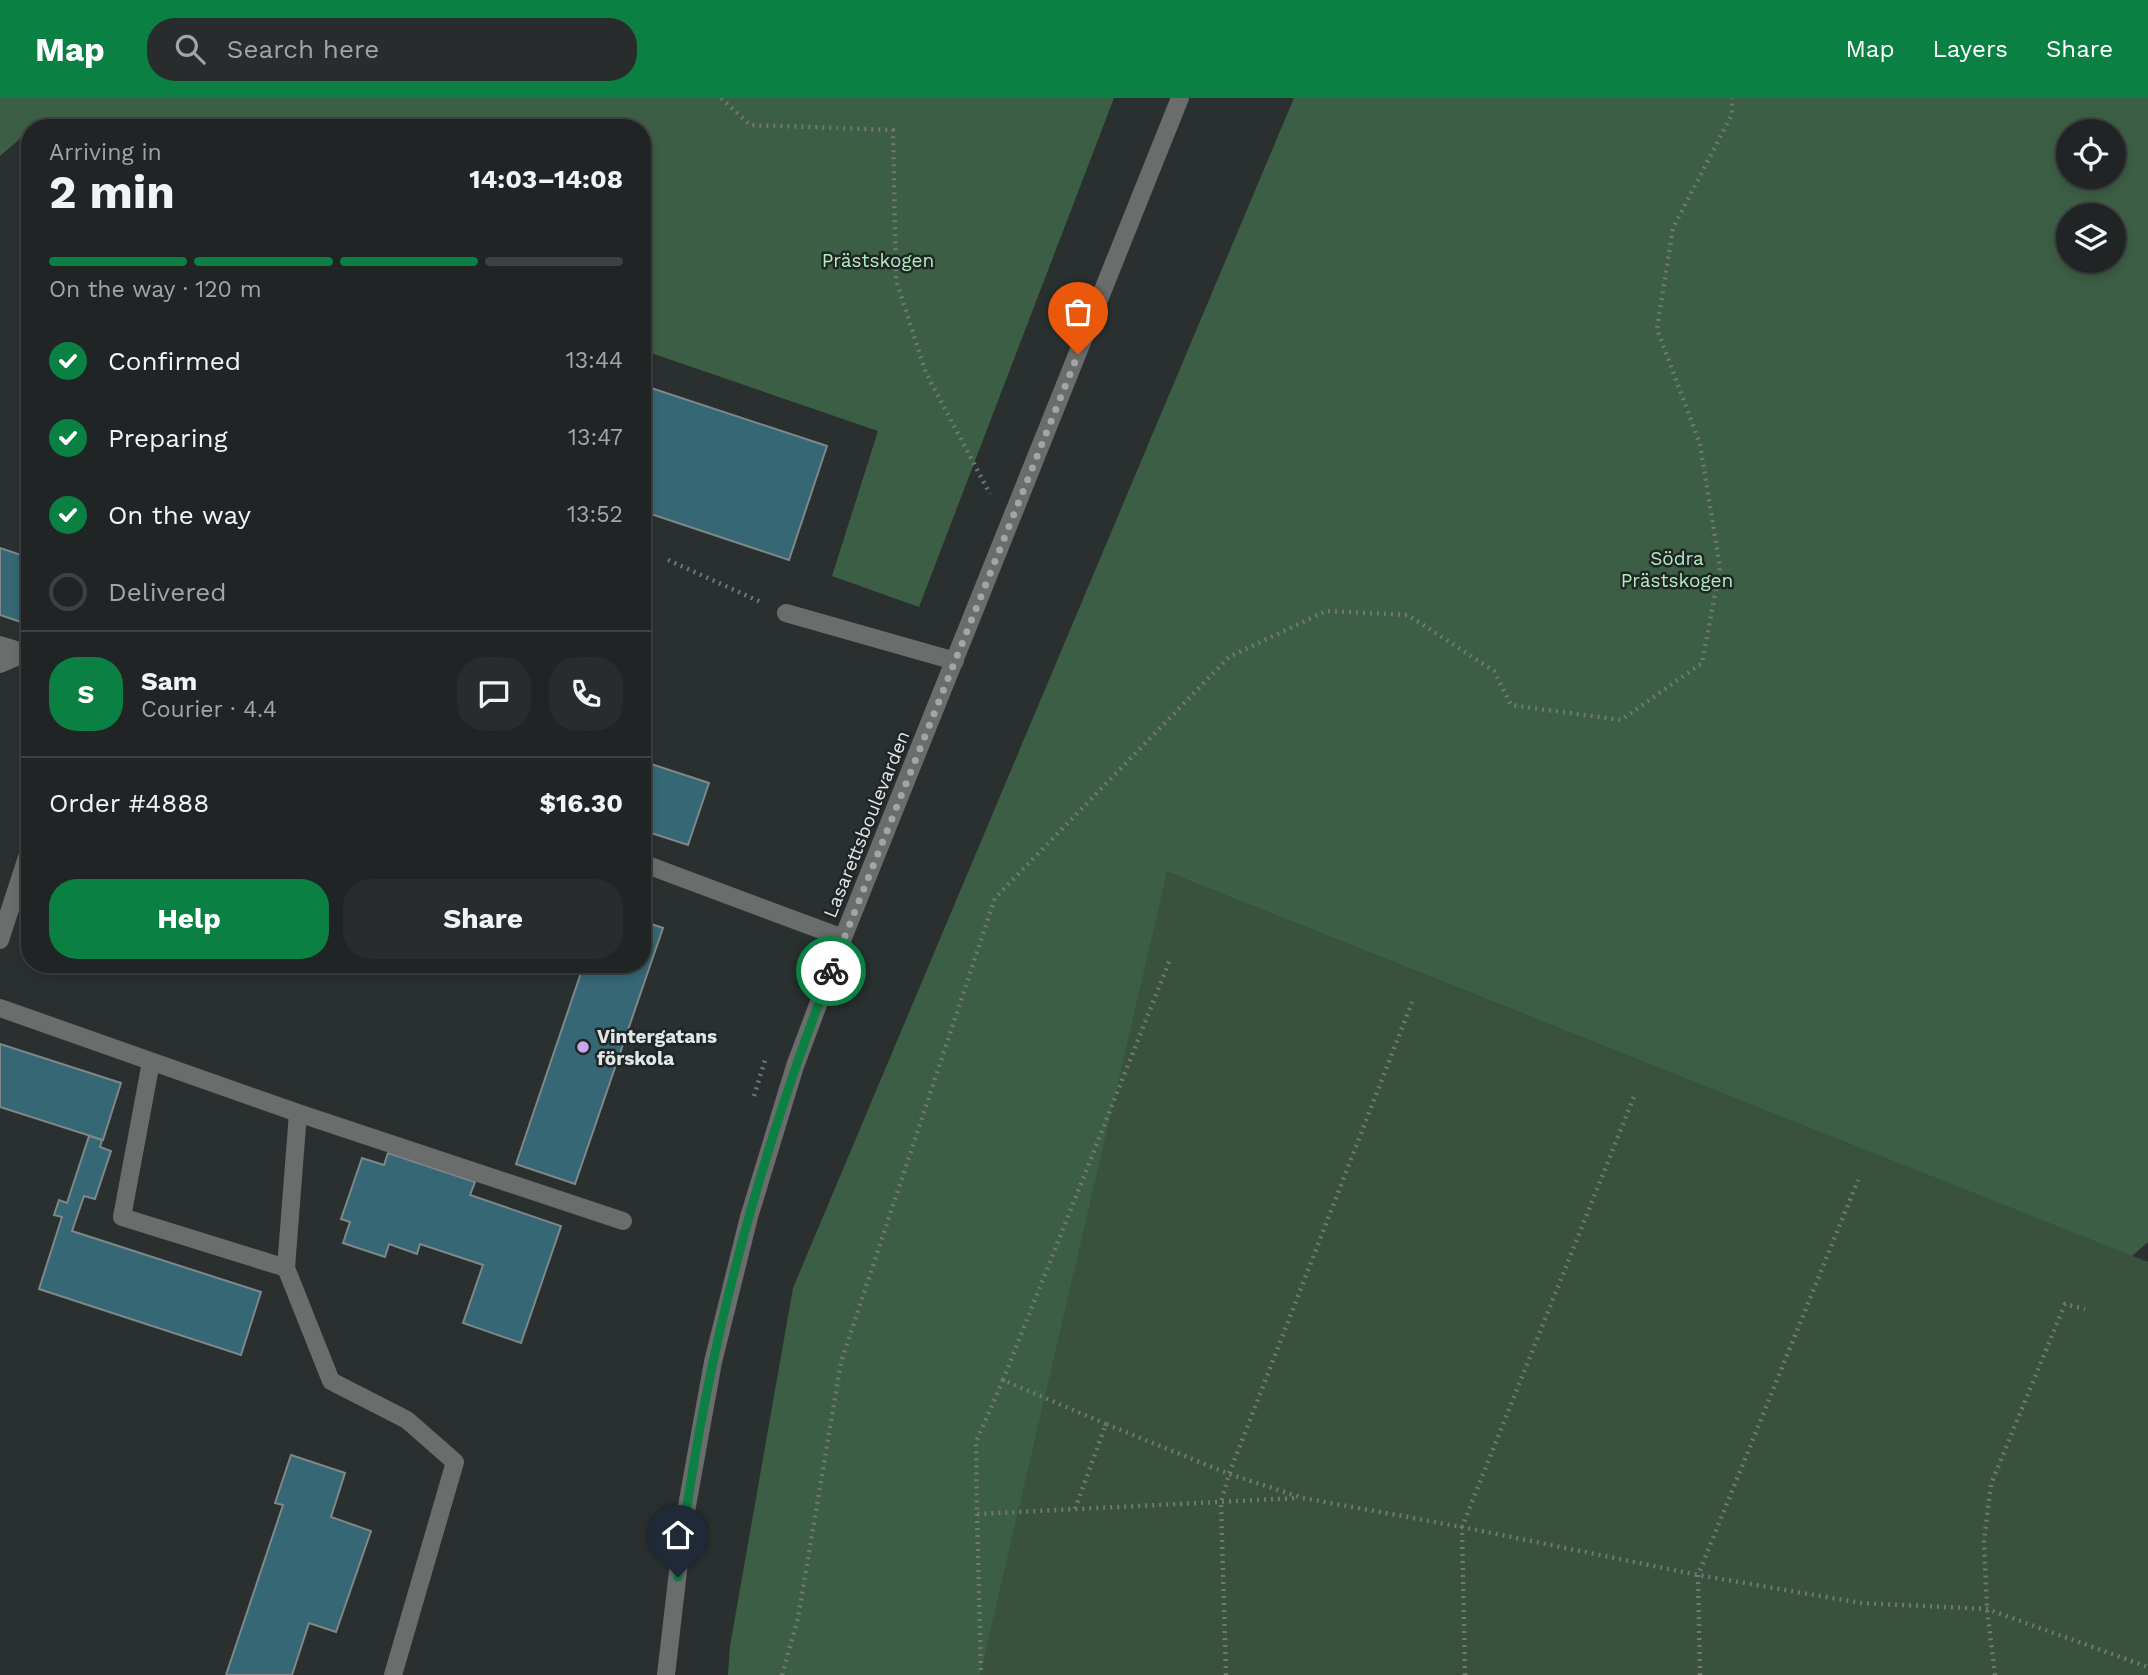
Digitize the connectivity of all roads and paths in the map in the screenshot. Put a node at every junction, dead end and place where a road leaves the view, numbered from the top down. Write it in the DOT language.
graph roads {
  1 [pos="721,98"];
  2 [pos="1180,98"];
  3 [pos="1732,98"];
  4 [pos="990,494"];
  5 [pos="668,560"];
  6 [pos="786,613"];
  7 [pos="0,645"];
  8 [pos="21,652"];
  9 [pos="21,656"];
  10 [pos="955,661"];
  11 [pos="0,664"];
  12 [pos="651,866"];
  13 [pos="21,876"];
  14 [pos="844,938"];
  15 [pos="0,940"];
  16 [pos="1171,957"];
  17 [pos="1412,1002"];
  18 [pos="0,1008"];
  19 [pos="151,1062"];
  20 [pos="1635,1094"];
  21 [pos="298,1113"];
  22 [pos="1858,1180"];
  23 [pos="623,1221"];
  24 [pos="286,1268"];
  25 [pos="2085,1309"];
  26 [pos="1003,1380"];
  27 [pos="1106,1424"];
  28 [pos="1229,1474"];
  29 [pos="1303,1498"];
  30 [pos="1221,1502"];
  31 [pos="1075,1509"];
  32 [pos="977,1514"];
  33 [pos="1462,1527"];
  34 [pos="1698,1575"];
  35 [pos="1987,1609"];
  36 [pos="2148,1667"];
  37 [pos="393,1675"];
  38 [pos="666,1675"];
  39 [pos="782,1675"];
  40 [pos="981,1675"];
  41 [pos="1226,1675"];
  42 [pos="1465,1675"];
  43 [pos="1700,1675"];
  44 [pos="1995,1675"];
  1 -- 4 [label="path"];
  2 -- 10 [label="street, Lasarettsboulevarden"];
  3 -- 39 [label="path"];
  5 -- 6 [label="path"];
  6 -- 10 [label="street"];
  7 -- 8 [label="street"];
  9 -- 11 [label="street"];
  10 -- 14 [label="street, Lasarettsboulevarden"];
  12 -- 14 [label="street"];
  13 -- 15 [label="street"];
  14 -- 38 [label="street, Lasarettsboulevarden"];
  16 -- 26 [label="path"];
  17 -- 28 [label="path"];
  18 -- 19 [label="street"];
  19 -- 21 [label="street"];
  19 -- 24 [label="street"];
  20 -- 33 [label="path"];
  21 -- 23 [label="street"];
  21 -- 24 [label="street"];
  22 -- 34 [label="path"];
  24 -- 37 [label="street"];
  25 -- 35 [label="path"];
  26 -- 27 [label="path"];
  26 -- 32 [label="path"];
  27 -- 28 [label="path"];
  27 -- 31 [label="path"];
  28 -- 29 [label="path"];
  28 -- 30 [label="path"];
  29 -- 30 [label="path"];
  29 -- 33 [label="path"];
  30 -- 31 [label="path"];
  30 -- 41 [label="path"];
  31 -- 32 [label="path"];
  32 -- 40 [label="path"];
  33 -- 34 [label="path"];
  33 -- 42 [label="path"];
  34 -- 35 [label="path"];
  34 -- 43 [label="path"];
  35 -- 36 [label="path"];
  35 -- 44 [label="path"];
}
